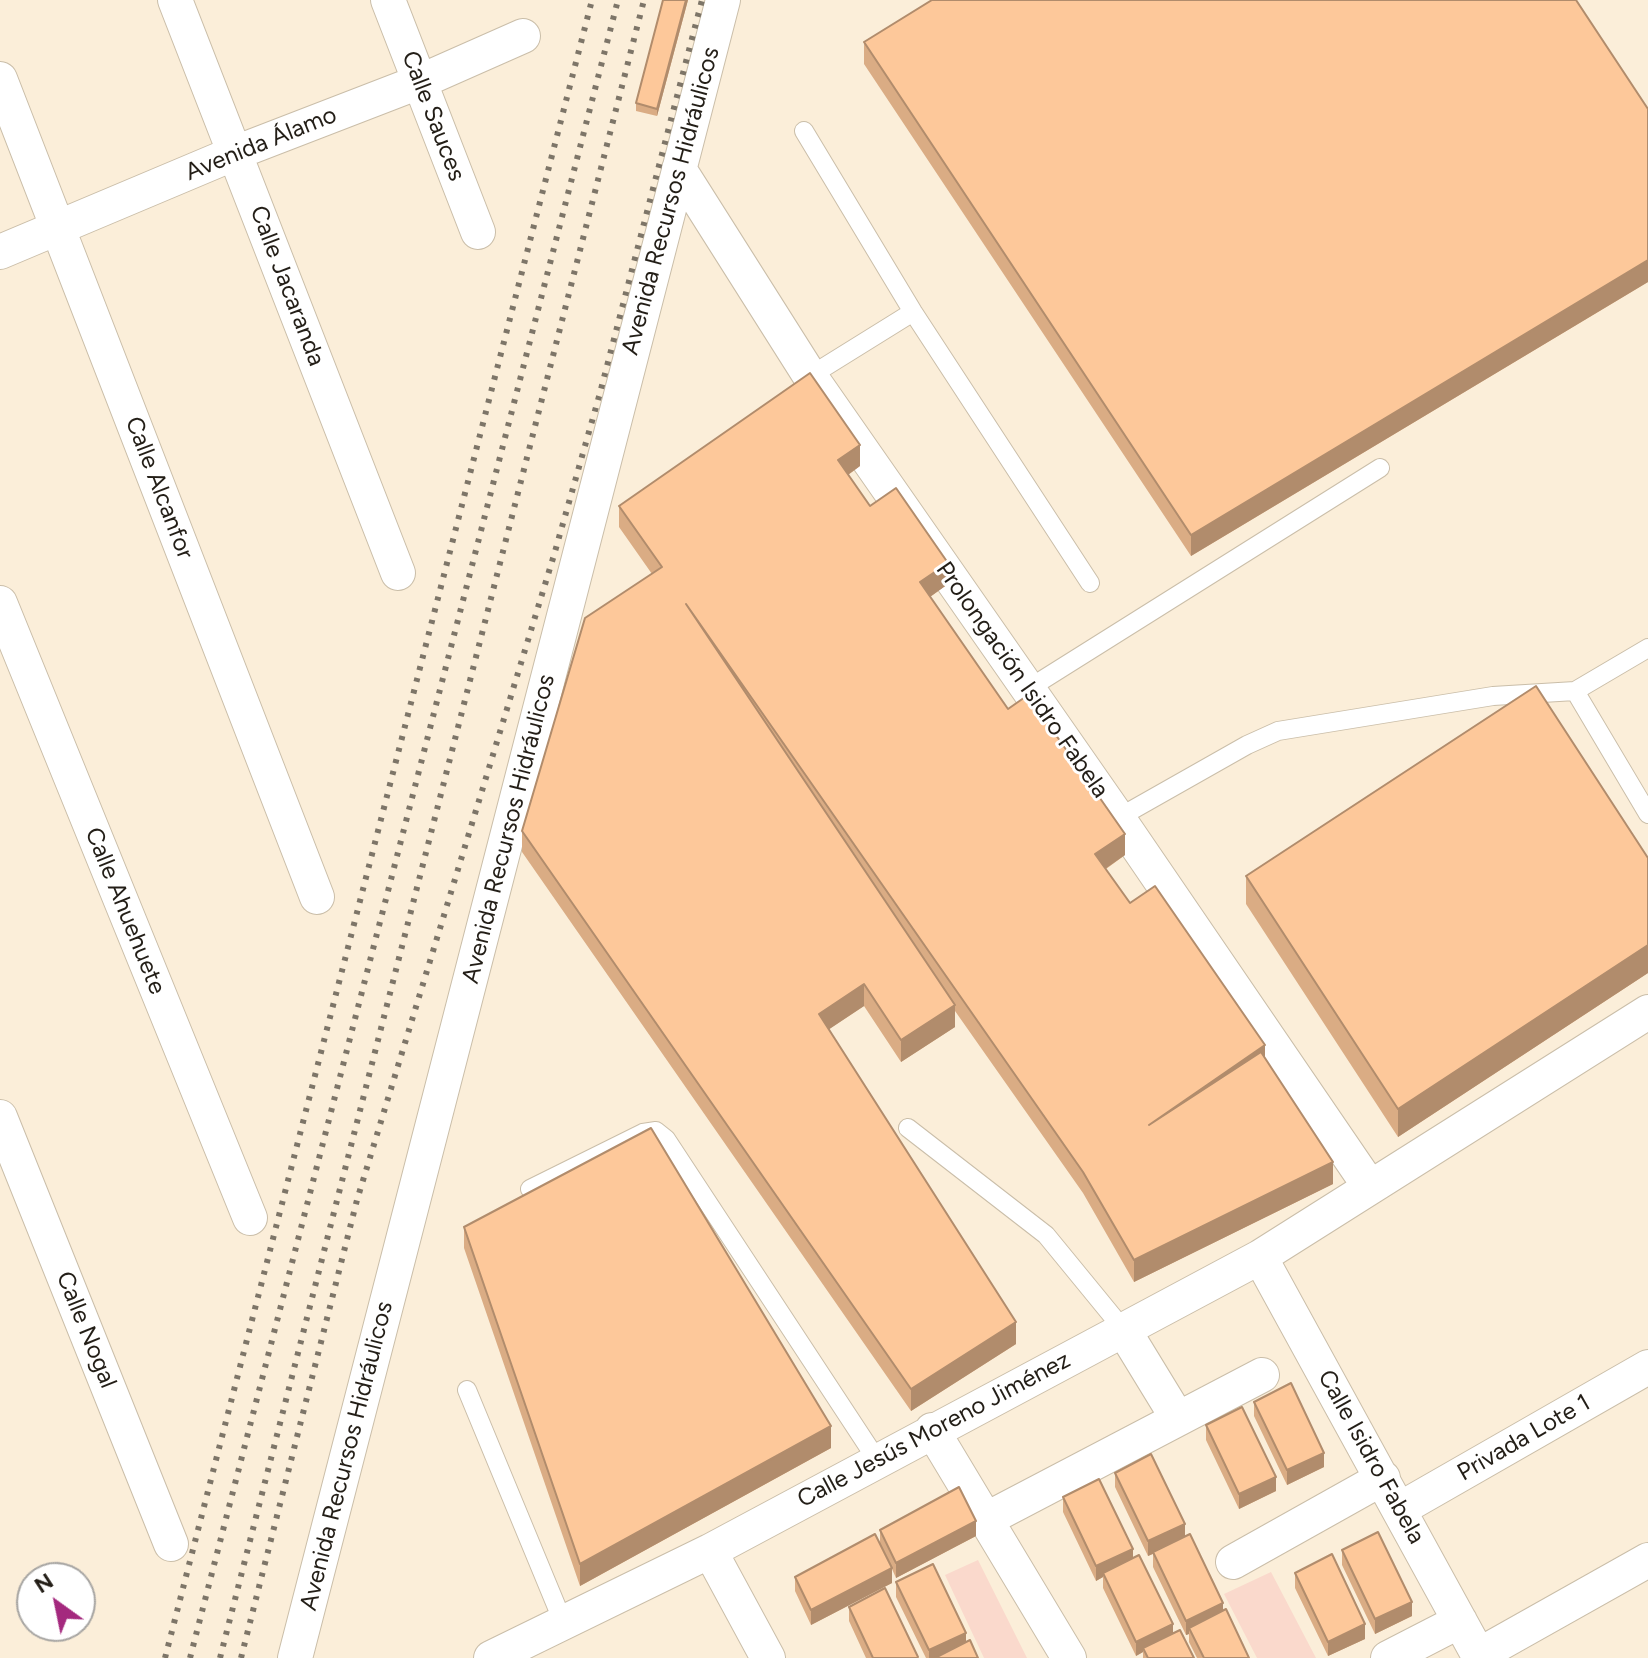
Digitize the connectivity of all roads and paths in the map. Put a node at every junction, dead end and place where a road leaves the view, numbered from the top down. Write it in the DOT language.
graph roads {
  1 [pos="175,0"];
  2 [pos="388,0"];
  3 [pos="723,0"];
  4 [pos="523,36"];
  5 [pos="0,79"];
  6 [pos="419,82"];
  7 [pos="804,131"];
  8 [pos="235,153"];
  9 [pos="679,169"];
  10 [pos="58,228"];
  11 [pos="478,232"];
  12 [pos="0,252"];
  13 [pos="913,312"];
  14 [pos="810,376"];
  15 [pos="1380,468"];
  16 [pos="398,573"];
  17 [pos="1090,583"];
  18 [pos="0,603"];
  19 [pos="1648,648"];
  20 [pos="1028,689"];
  21 [pos="1575,691"];
  22 [pos="1648,814"];
  23 [pos="1118,818"];
  24 [pos="317,897"];
  25 [pos="1648,1012"];
  26 [pos="0,1117"];
  27 [pos="908,1128"];
  28 [pos="1370,1187"];
  29 [pos="530,1189"];
  30 [pos="250,1218"];
  31 [pos="1260,1257"];
  32 [pos="1123,1329"];
  33 [pos="1648,1367"];
  34 [pos="1262,1375"];
  35 [pos="467,1390"];
  36 [pos="1178,1419"];
  37 [pos="932,1430"];
  38 [pos="877,1460"];
  39 [pos="1383,1478"];
  40 [pos="1400,1509"];
  41 [pos="987,1519"];
  42 [pos="171,1544"];
  43 [pos="710,1551"];
  44 [pos="1648,1560"];
  45 [pos="1233,1562"];
  46 [pos="1460,1621"];
  47 [pos="563,1622"];
  48 [pos="1480,1656"];
  49 [pos="295,1658"];
  50 [pos="491,1658"];
  51 [pos="768,1658"];
  52 [pos="1069,1658"];
  53 [pos="1388,1658"];
  1 -- 8 [label="street, Calle Jacaranda"];
  2 -- 6 [label="street, Calle Sauces"];
  3 -- 9 [label="street, Avenida Recursos Hidráulicos"];
  4 -- 6 [label="street, Avenida Álamo"];
  5 -- 10 [label="street, Calle Alcanfor"];
  6 -- 8 [label="street, Avenida Álamo"];
  6 -- 11 [label="street, Calle Sauces"];
  7 -- 13 [label="lane"];
  8 -- 10 [label="street, Avenida Álamo"];
  8 -- 16 [label="street, Calle Jacaranda"];
  9 -- 14 [label="street, Prolongación Isidro Fabela"];
  9 -- 49 [label="street, Avenida Recursos Hidráulicos"];
  10 -- 12 [label="street, Avenida Álamo"];
  10 -- 24 [label="street, Calle Alcanfor"];
  13 -- 14 [label="lane"];
  13 -- 17 [label="lane"];
  14 -- 20 [label="street, Prolongación Isidro Fabela"];
  15 -- 20 [label="lane"];
  18 -- 30 [label="street, Calle Ahuehuete"];
  19 -- 21 [label="lane"];
  20 -- 23 [label="street, Prolongación Isidro Fabela"];
  21 -- 22 [label="lane"];
  21 -- 23 [label="lane"];
  23 -- 28 [label="street, Prolongación Isidro Fabela"];
  25 -- 28 [label="street, Calle Jesús Moreno Jiménez"];
  26 -- 42 [label="street, Calle Nogal"];
  27 -- 32 [label="lane"];
  28 -- 31 [label="street, Calle Jesús Moreno Jiménez"];
  29 -- 38 [label="lane"];
  31 -- 32 [label="street, Calle Jesús Moreno Jiménez"];
  31 -- 39 [label="street, Calle Isidro Fabela"];
  32 -- 36 [label="street"];
  32 -- 37 [label="street, Calle Jesús Moreno Jiménez"];
  33 -- 40 [label="street, Privada Lote 1"];
  34 -- 36 [label="street"];
  35 -- 47 [label="lane"];
  36 -- 41 [label="street"];
  37 -- 38 [label="street, Calle Jesús Moreno Jiménez"];
  37 -- 41 [label="street"];
  38 -- 43 [label="street, Calle Jesús Moreno Jiménez"];
  39 -- 40 [label="street, Calle Isidro Fabela"];
  39 -- 45 [label="street"];
  40 -- 46 [label="street, Calle Isidro Fabela"];
  41 -- 52 [label="street"];
  43 -- 47 [label="street, Calle Jesús Moreno Jiménez"];
  43 -- 51 [label="street"];
  44 -- 48 [label="street"];
  46 -- 48 [label="street, Calle Isidro Fabela"];
  46 -- 53 [label="street"];
  47 -- 50 [label="street, Calle Jesús Moreno Jiménez"];
}
